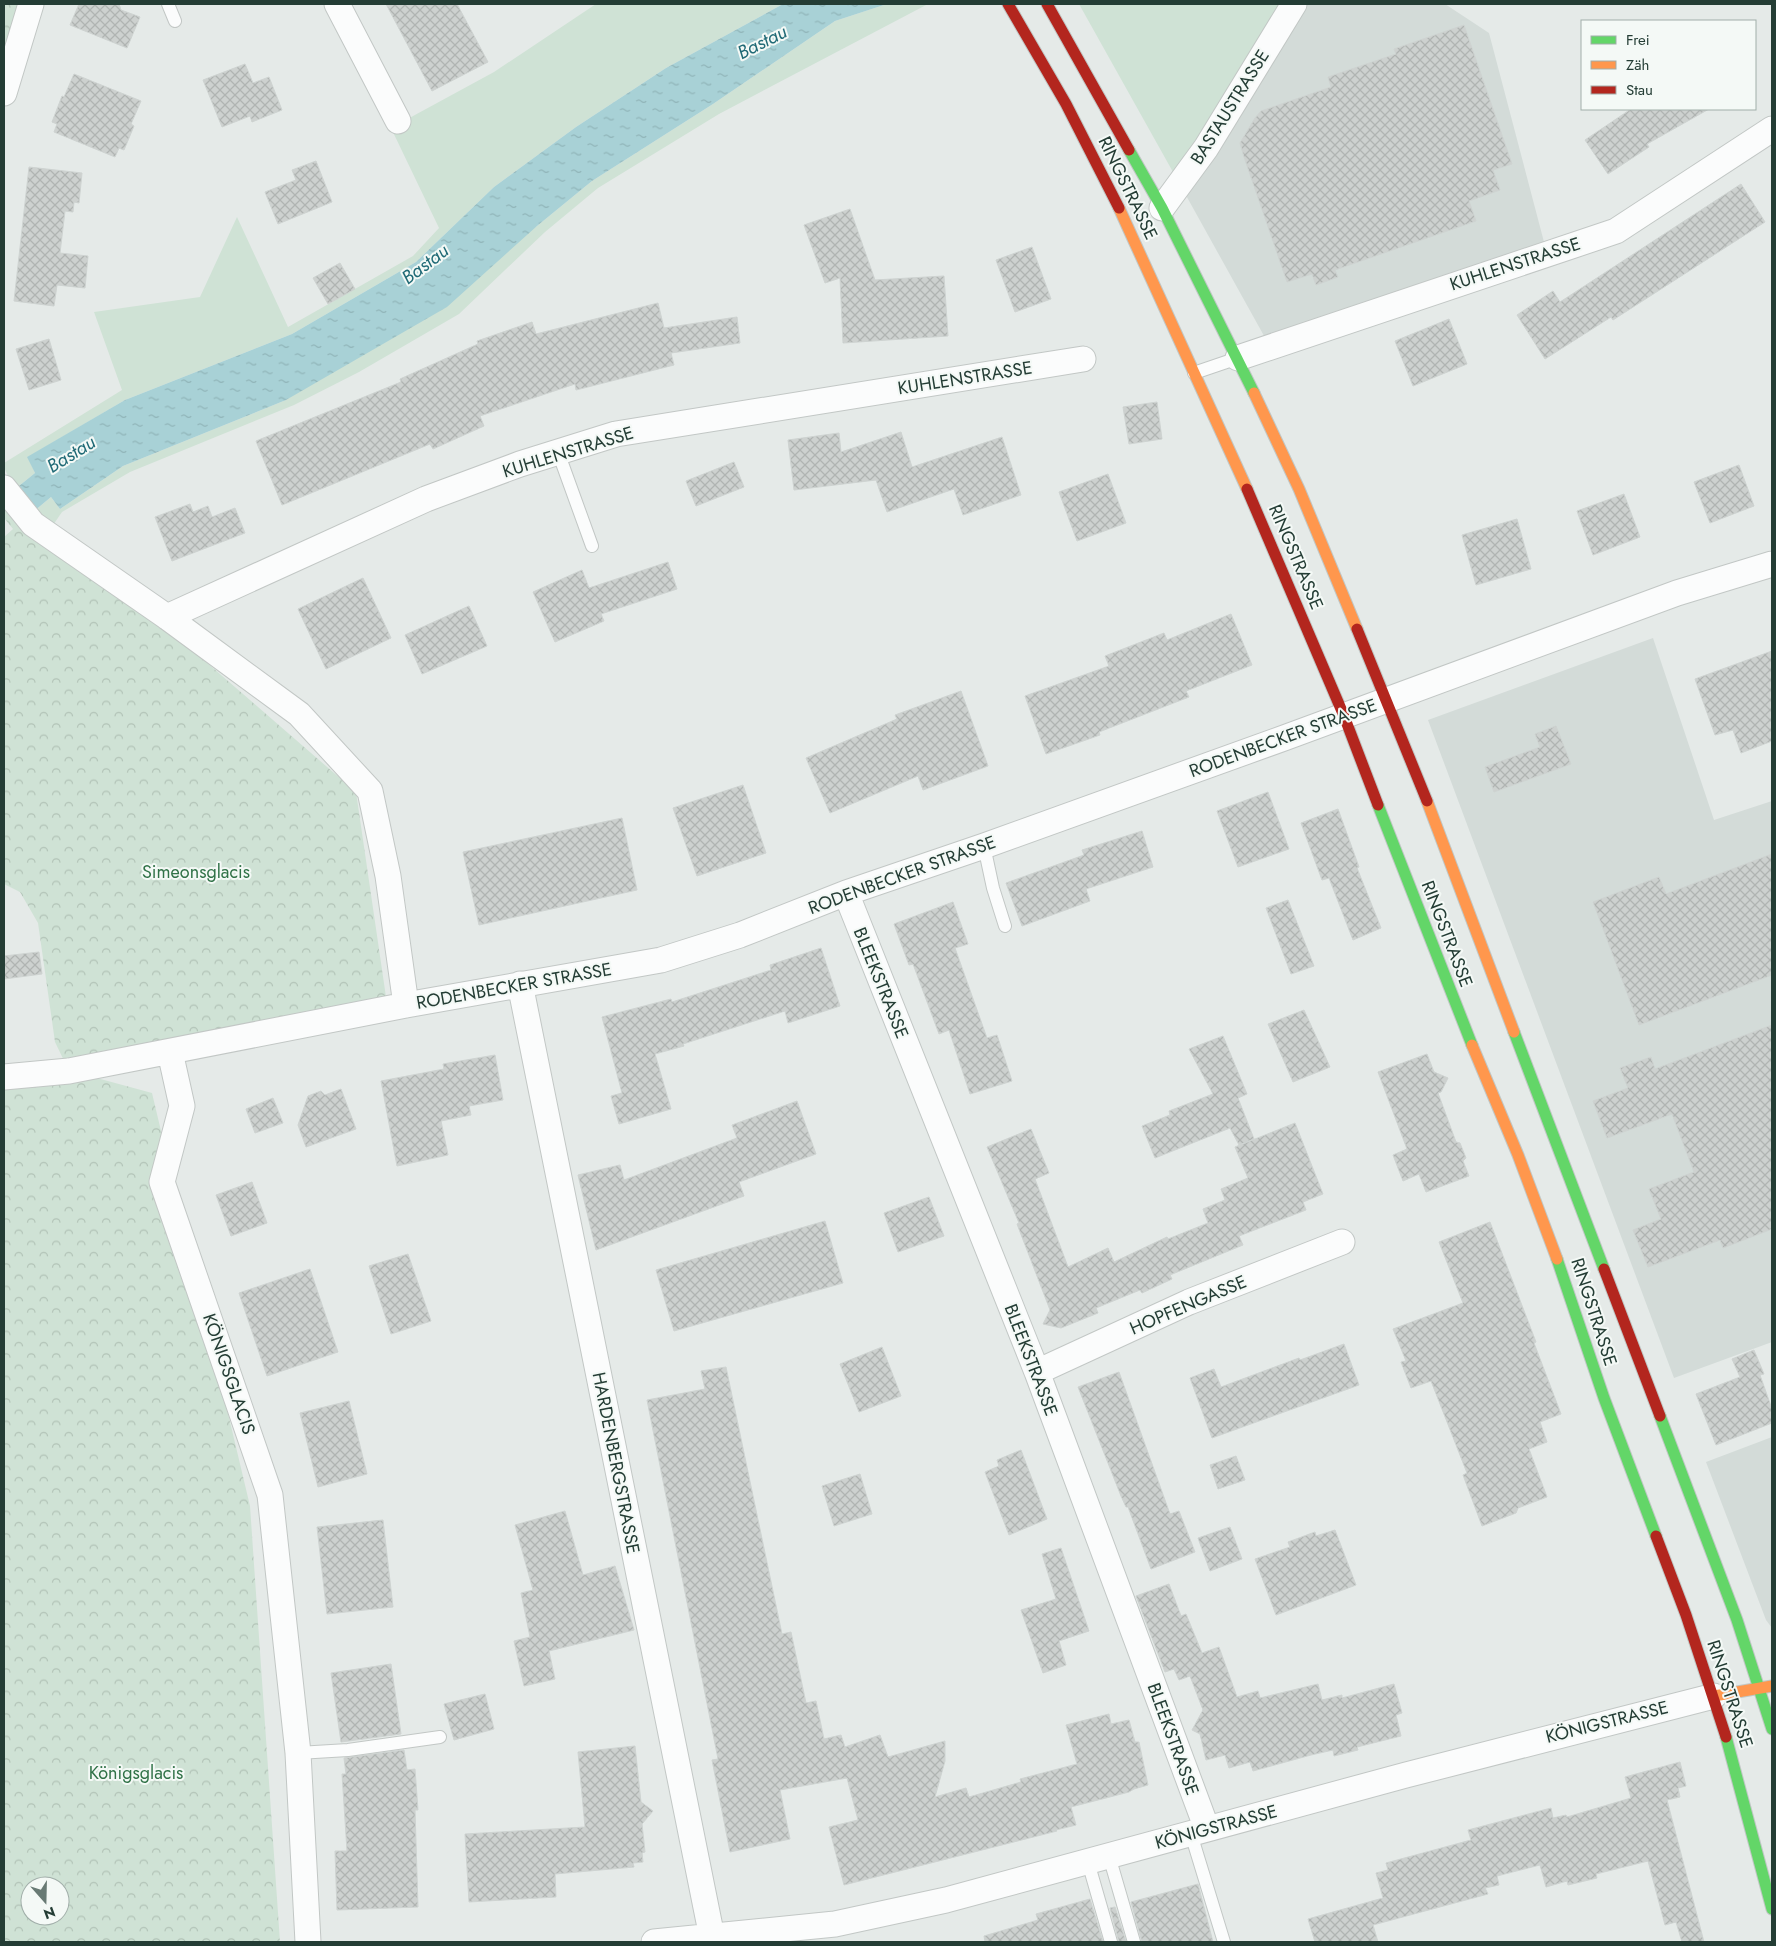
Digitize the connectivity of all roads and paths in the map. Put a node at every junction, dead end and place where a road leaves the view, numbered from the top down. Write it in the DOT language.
graph roads {
  1 [pos="31,4"];
  2 [pos="168,4"];
  3 [pos="337,4"];
  4 [pos="1008,4"];
  5 [pos="1047,4"];
  6 [pos="1294,4"];
  7 [pos="175,21"];
  8 [pos="4,93"];
  9 [pos="398,121"];
  10 [pos="1772,129"];
  11 [pos="1162,208"];
  12 [pos="1238,358"];
  13 [pos="1083,359"];
  14 [pos="1194,373"];
  15 [pos="558,452"];
  16 [pos="4,488"];
  17 [pos="592,546"];
  18 [pos="1772,564"];
  19 [pos="166,617"];
  20 [pos="1388,700"];
  21 [pos="1344,716"];
  22 [pos="984,846"];
  23 [pos="846,893"];
  24 [pos="1005,926"];
  25 [pos="520,984"];
  26 [pos="406,1005"];
  27 [pos="170,1052"];
  28 [pos="4,1077"];
  29 [pos="1342,1242"];
  30 [pos="1037,1372"];
  31 [pos="1772,1686"];
  32 [pos="1760,1687"];
  33 [pos="1714,1696"];
  34 [pos="1772,1729"];
  35 [pos="440,1738"];
  36 [pos="298,1754"];
  37 [pos="1199,1832"];
  38 [pos="1099,1859"];
  39 [pos="1772,1909"];
  40 [pos="712,1939"];
  41 [pos="308,1942"];
  42 [pos="654,1942"];
  43 [pos="1111,1942"];
  44 [pos="1134,1942"];
  45 [pos="1224,1942"];
  1 -- 8 [label="street"];
  2 -- 7 [label="lane"];
  3 -- 9 [label="street"];
  4 -- 14 [label="main road, RINGSTRASSE"];
  5 -- 11 [label="main road, RINGSTRASSE"];
  6 -- 11 [label="street, BASTAUSTRASSE"];
  10 -- 12 [label="street, KUHLENSTRASSE"];
  11 -- 12 [label="main road, RINGSTRASSE"];
  12 -- 14 [label="lane"];
  12 -- 20 [label="main road, RINGSTRASSE"];
  13 -- 15 [label="street, KUHLENSTRASSE"];
  14 -- 21 [label="main road, RINGSTRASSE"];
  15 -- 17 [label="lane"];
  15 -- 19 [label="street, KUHLENSTRASSE"];
  16 -- 19 [label="street"];
  18 -- 20 [label="street, RODENBECKER STRASSE"];
  19 -- 26 [label="street"];
  20 -- 21 [label="street, RODENBECKER STRASSE"];
  20 -- 32 [label="main road, RINGSTRASSE"];
  21 -- 22 [label="street, RODENBECKER STRASSE"];
  21 -- 33 [label="main road, RINGSTRASSE"];
  22 -- 23 [label="street, RODENBECKER STRASSE"];
  22 -- 24 [label="lane"];
  23 -- 25 [label="street, RODENBECKER STRASSE"];
  23 -- 30 [label="street, BLEEKSTRASSE"];
  25 -- 26 [label="street, RODENBECKER STRASSE"];
  25 -- 40 [label="street, HARDENBERGSTRASSE"];
  26 -- 27 [label="street, RODENBECKER STRASSE"];
  27 -- 28 [label="street, RODENBECKER STRASSE"];
  27 -- 36 [label="street, KÖNIGSGLACIS"];
  29 -- 30 [label="street, HOPFENGASSE"];
  30 -- 37 [label="street, BLEEKSTRASSE"];
  31 -- 32 [label="main road, KÖNIGSTRASSE"];
  32 -- 33 [label="main road, KÖNIGSTRASSE"];
  32 -- 34 [label="main road, RINGSTRASSE"];
  33 -- 37 [label="street, KÖNIGSTRASSE"];
  33 -- 39 [label="main road, RINGSTRASSE"];
  35 -- 36 [label="lane"];
  36 -- 41 [label="street, KÖNIGSGLACIS"];
  37 -- 38 [label="street, KÖNIGSTRASSE"];
  37 -- 45 [label="lane"];
  38 -- 40 [label="street, KÖNIGSTRASSE"];
  38 -- 43 [label="lane"];
  38 -- 44 [label="lane"];
  40 -- 42 [label="street, KÖNIGSTRASSE"];
}
